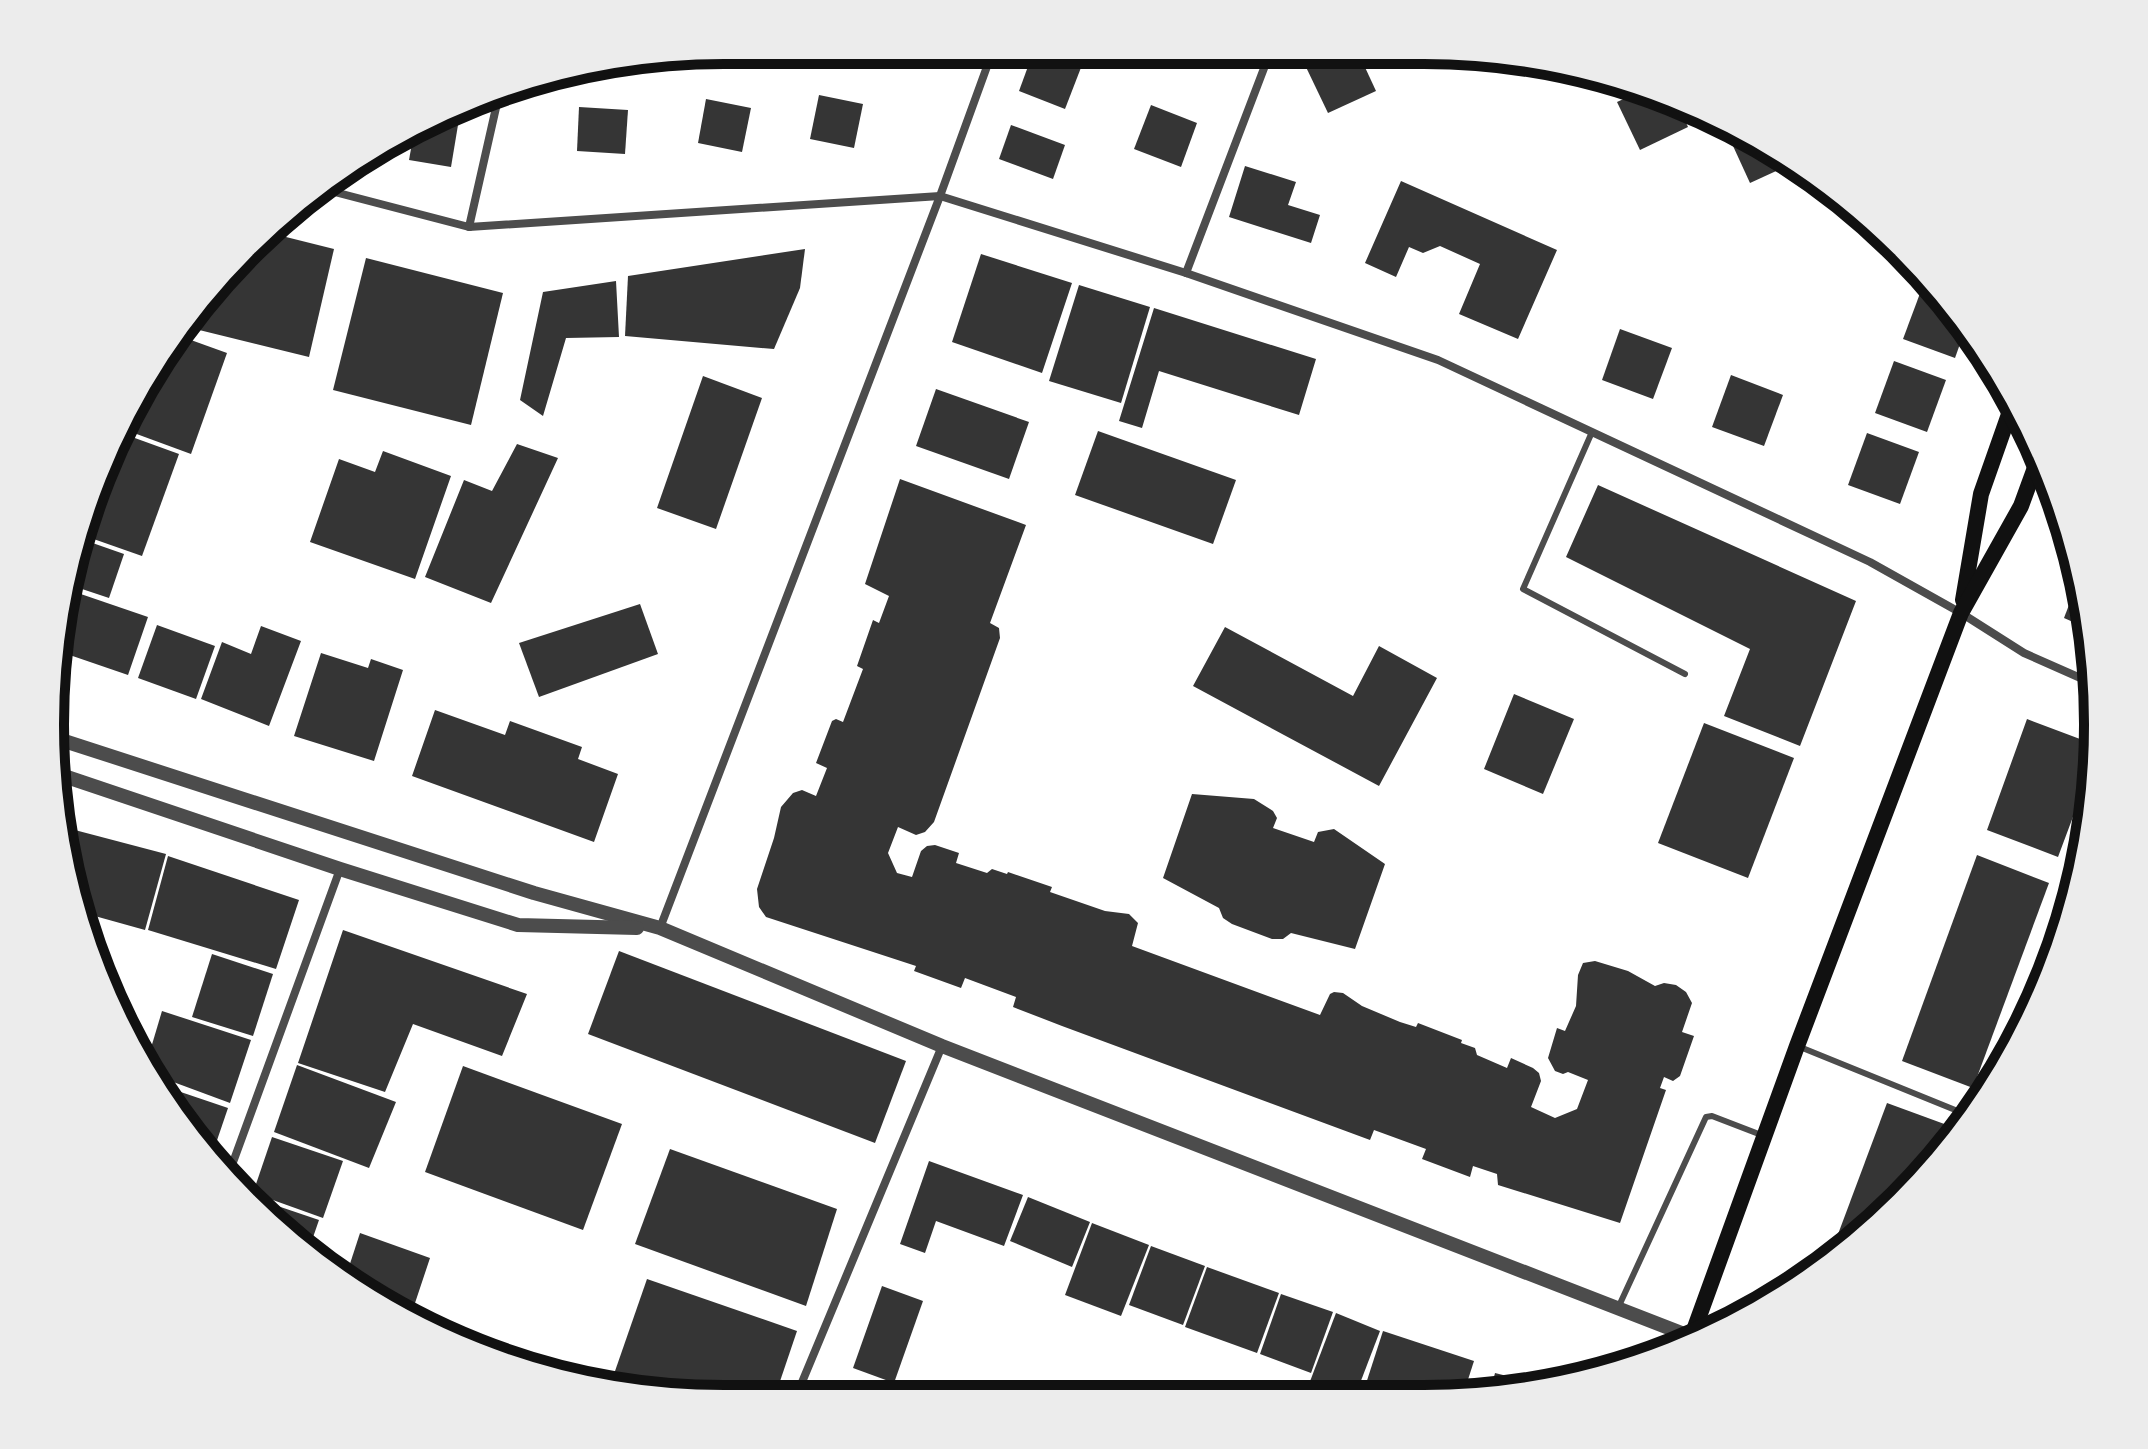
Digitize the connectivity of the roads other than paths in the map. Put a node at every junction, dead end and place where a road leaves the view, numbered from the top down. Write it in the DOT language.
graph roads {
  1 [pos="988,64"];
  2 [pos="1266,64"];
  3 [pos="497,105"];
  4 [pos="334,192"];
  5 [pos="940,196"];
  6 [pos="469,227"];
  7 [pos="1186,273"];
  8 [pos="2008,417"];
  9 [pos="1592,432"];
  10 [pos="2034,471"];
  11 [pos="1961,613"];
  12 [pos="1685,674"];
  13 [pos="2083,679"];
  14 [pos="64,741"];
  15 [pos="66,777"];
  16 [pos="340,869"];
  17 [pos="660,928"];
  18 [pos="942,1046"];
  19 [pos="1797,1046"];
  20 [pos="1959,1111"];
  21 [pos="1764,1136"];
  22 [pos="232,1165"];
  23 [pos="1618,1308"];
  24 [pos="1698,1325"];
  25 [pos="1679,1334"];
  26 [pos="801,1385"];
  1 -- 5 [label="street"];
  2 -- 7 [label="street"];
  3 -- 6 [label="street"];
  4 -- 6 [label="street"];
  5 -- 6 [label="street"];
  5 -- 7 [label="street"];
  5 -- 17 [label="street"];
  7 -- 9 [label="street"];
  8 -- 11 [label="main road"];
  9 -- 11 [label="street"];
  9 -- 12 [label="lane"];
  10 -- 11 [label="main road"];
  11 -- 13 [label="street"];
  11 -- 19 [label="main road"];
  14 -- 17 [label="street"];
  15 -- 16 [label="street"];
  16 -- 17 [label="street"];
  16 -- 22 [label="street"];
  17 -- 18 [label="street"];
  18 -- 23 [label="street"];
  18 -- 26 [label="street"];
  19 -- 20 [label="lane"];
  19 -- 21 [label="main road"];
  21 -- 23 [label="lane"];
  21 -- 24 [label="main road"];
  23 -- 25 [label="street"];
}
